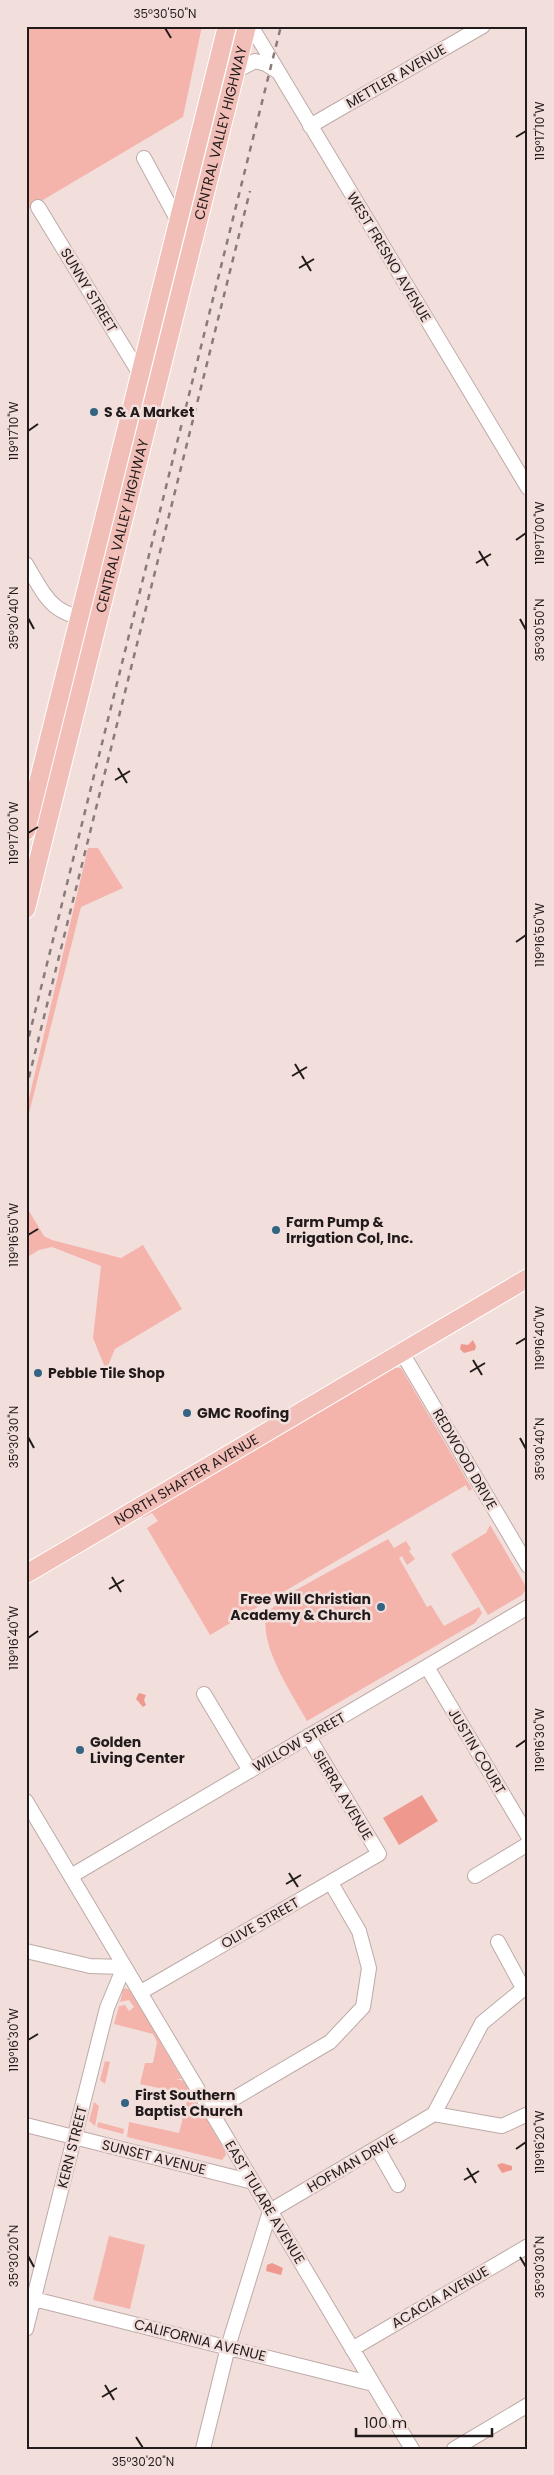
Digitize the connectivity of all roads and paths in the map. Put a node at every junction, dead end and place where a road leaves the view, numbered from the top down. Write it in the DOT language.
graph roads {
  1 [pos="227,26"];
  2 [pos="247,26"];
  3 [pos="251,26"];
  4 [pos="483,26"];
  5 [pos="236,71"];
  6 [pos="277,72"];
  7 [pos="310,126"];
  8 [pos="144,158"];
  9 [pos="38,207"];
  10 [pos="178,221"];
  11 [pos="140,374"];
  12 [pos="528,488"];
  13 [pos="26,564"];
  14 [pos="79,619"];
  15 [pos="99,622"];
  16 [pos="26,831"];
  17 [pos="26,909"];
  18 [pos="528,1278"];
  19 [pos="401,1351"];
  20 [pos="528,1566"];
  21 [pos="26,1574"];
  22 [pos="528,1607"];
  23 [pos="427,1666"];
  24 [pos="204,1694"];
  25 [pos="308,1736"];
  26 [pos="250,1771"];
  27 [pos="26,1801"];
  28 [pos="528,1836"];
  29 [pos="528,1844"];
  30 [pos="379,1854"];
  31 [pos="71,1876"];
  32 [pos="475,1876"];
  33 [pos="330,1883"];
  34 [pos="498,1942"];
  35 [pos="26,1951"];
  36 [pos="124,1967"];
  37 [pos="526,1987"];
  38 [pos="142,1992"];
  39 [pos="212,2112"];
  40 [pos="434,2114"];
  41 [pos="528,2114"];
  42 [pos="26,2125"];
  43 [pos="74,2137"];
  44 [pos="377,2148"];
  45 [pos="253,2182"];
  46 [pos="398,2185"];
  47 [pos="270,2211"];
  48 [pos="528,2246"];
  49 [pos="30,2298"];
  50 [pos="26,2329"];
  51 [pos="228,2347"];
  52 [pos="352,2349"];
  53 [pos="373,2384"];
  54 [pos="528,2405"];
  55 [pos="203,2449"];
  56 [pos="412,2449"];
  57 [pos="454,2449"];
  1 -- 10 [label="main road, CENTRAL VALLEY HIGHWAY"];
  2 -- 5 [label="main road, CENTRAL VALLEY HIGHWAY"];
  3 -- 6 [label="street, WEST FRESNO AVENUE"];
  4 -- 7 [label="street, METTLER AVENUE"];
  5 -- 6 [label="street"];
  5 -- 15 [label="main road, CENTRAL VALLEY HIGHWAY"];
  6 -- 7 [label="street, WEST FRESNO AVENUE"];
  7 -- 12 [label="street, WEST FRESNO AVENUE"];
  8 -- 10 [label="street"];
  9 -- 11 [label="street, SUNNY STREET"];
  10 -- 11 [label="main road, CENTRAL VALLEY HIGHWAY"];
  11 -- 14 [label="main road, CENTRAL VALLEY HIGHWAY"];
  13 -- 14 [label="street"];
  14 -- 15 [label="street"];
  14 -- 16 [label="main road, CENTRAL VALLEY HIGHWAY"];
  15 -- 17 [label="main road, CENTRAL VALLEY HIGHWAY"];
  18 -- 19 [label="main road, NORTH SHAFTER AVENUE"];
  19 -- 20 [label="street, REDWOOD DRIVE"];
  19 -- 21 [label="main road, NORTH SHAFTER AVENUE"];
  22 -- 23 [label="street, WILLOW STREET"];
  23 -- 25 [label="street, WILLOW STREET"];
  23 -- 28 [label="street, JUSTIN COURT"];
  24 -- 26 [label="street"];
  25 -- 26 [label="street, WILLOW STREET"];
  25 -- 30 [label="street, SIERRA AVENUE"];
  26 -- 31 [label="street, WILLOW STREET"];
  27 -- 31 [label="street, EAST TULARE AVENUE"];
  29 -- 32 [label="street"];
  30 -- 33 [label="street, OLIVE STREET"];
  31 -- 36 [label="street, EAST TULARE AVENUE"];
  33 -- 38 [label="street, OLIVE STREET"];
  33 -- 39 [label="street"];
  34 -- 37 [label="street"];
  35 -- 36 [label="street"];
  36 -- 38 [label="street, EAST TULARE AVENUE"];
  36 -- 43 [label="street, KERN STREET"];
  37 -- 40 [label="street"];
  38 -- 39 [label="street, EAST TULARE AVENUE"];
  39 -- 45 [label="street, EAST TULARE AVENUE"];
  40 -- 41 [label="street"];
  40 -- 44 [label="street, HOFMAN DRIVE"];
  42 -- 43 [label="street, SUNSET AVENUE"];
  43 -- 45 [label="street, SUNSET AVENUE"];
  43 -- 49 [label="street, KERN STREET"];
  44 -- 46 [label="street"];
  44 -- 47 [label="street, HOFMAN DRIVE"];
  45 -- 47 [label="street, EAST TULARE AVENUE"];
  47 -- 51 [label="street"];
  47 -- 52 [label="street, EAST TULARE AVENUE"];
  48 -- 52 [label="street, ACACIA AVENUE"];
  49 -- 50 [label="street, KERN STREET"];
  49 -- 51 [label="street, CALIFORNIA AVENUE"];
  51 -- 53 [label="street, CALIFORNIA AVENUE"];
  51 -- 55 [label="street"];
  52 -- 53 [label="street, EAST TULARE AVENUE"];
  53 -- 56 [label="street, EAST TULARE AVENUE"];
  54 -- 57 [label="street"];
}
